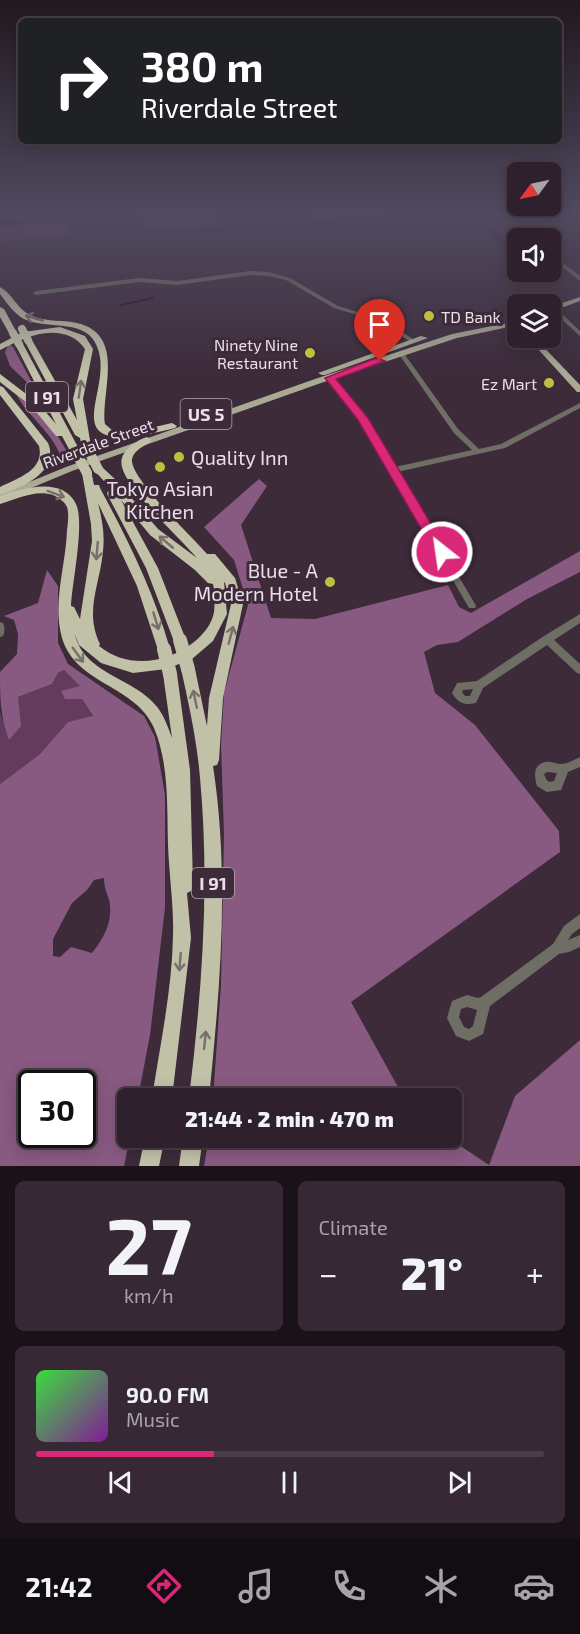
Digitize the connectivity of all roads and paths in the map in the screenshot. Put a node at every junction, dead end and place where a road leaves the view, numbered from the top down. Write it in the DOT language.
graph roads {
  1 [pos="565,266"];
  2 [pos="580,279"];
  3 [pos="0,289"];
  4 [pos="36,293"];
  5 [pos="580,299"];
  6 [pos="580,305"];
  7 [pos="0,309"];
  8 [pos="561,309"];
  9 [pos="561,311"];
  10 [pos="561,319"];
  11 [pos="507,323"];
  12 [pos="507,323"];
  13 [pos="49,330"];
  14 [pos="17,331"];
  15 [pos="396,331"];
  16 [pos="580,334"];
  17 [pos="413,341"];
  18 [pos="429,344"];
  19 [pos="0,347"];
  20 [pos="540,348"];
  21 [pos="398,350"];
  22 [pos="103,370"];
  23 [pos="0,377"];
  24 [pos="330,378"];
  25 [pos="318,381"];
  26 [pos="0,388"];
  27 [pos="580,390"];
  28 [pos="0,396"];
  29 [pos="580,405"];
  30 [pos="172,426"];
  31 [pos="147,440"];
  32 [pos="41,441"];
  33 [pos="81,448"];
  34 [pos="478,452"];
  35 [pos="394,470"];
  36 [pos="93,471"];
  37 [pos="134,477"];
  38 [pos="0,491"];
  39 [pos="0,499"];
  40 [pos="68,579"];
  41 [pos="472,606"];
  42 [pos="580,618"];
  43 [pos="219,619"];
  44 [pos="0,626"];
  45 [pos="0,633"];
  46 [pos="547,639"];
  47 [pos="126,665"];
  48 [pos="580,670"];
  49 [pos="479,685"];
  50 [pos="580,762"];
  51 [pos="564,769"];
  52 [pos="212,839"];
  53 [pos="580,920"];
  54 [pos="182,938"];
  55 [pos="580,940"];
  56 [pos="557,948"];
  57 [pos="484,1003"];
  58 [pos="163,1088"];
  59 [pos="200,1088"];
  60 [pos="153,1148"];
  61 [pos="191,1148"];
  62 [pos="149,1166"];
  63 [pos="189,1166"];
  1 -- 2 [label="street"];
  3 -- 14 [label="highway, I 91"];
  22 -- 3 [label="highway, one-way"];
  4 -- 15 [label="street"];
  5 -- 8 [label="main road"];
  6 -- 9 [label="main road"];
  7 -- 14 [label="highway, I 91"];
  10 -- 16 [label="street"];
  11 -- 17 [label="main road, Riverdale Street / US 5"];
  12 -- 18 [label="main road, Riverdale Street / US 5"];
  13 -- 19 [label="highway"];
  13 -- 22 [label="highway"];
  33 -- 13 [label="highway, one-way"];
  14 -- 33 [label="highway, I 91, bridge"];
  15 -- 17 [label="street"];
  15 -- 21 [label="street"];
  17 -- 18 [label="main road"];
  17 -- 21 [label="main road, Riverdale Street / US 5"];
  17 -- 25 [label="main road"];
  18 -- 21 [label="main road, Riverdale Street / US 5"];
  20 -- 27 [label="main road"];
  21 -- 24 [label="main road, Riverdale Street / US 5"];
  21 -- 30 [label="main road, Riverdale Street / US 5"];
  21 -- 34 [label="street"];
  22 -- 30 [label="highway"];
  23 -- 33 [label="highway"];
  24 -- 25 [label="main road, Riverdale Street / US 5"];
  24 -- 35 [label="street"];
  25 -- 31 [label="main road, Riverdale Street / US 5"];
  26 -- 32 [label="highway"];
  28 -- 32 [label="highway"];
  29 -- 34 [label="street"];
  30 -- 38 [label="main road, Riverdale Street / US 5"];
  31 -- 37 [label="highway"];
  31 -- 39 [label="main road, Riverdale Street / US 5"];
  32 -- 38 [label="highway"];
  33 -- 36 [label="highway, I 91, bridge"];
  34 -- 35 [label="street"];
  35 -- 41 [label="street"];
  43 -- 36 [label="highway, one-way"];
  36 -- 47 [label="highway, one-way"];
  52 -- 36 [label="highway, I 91, one-way, bridge"];
  36 -- 54 [label="highway, I 91, one-way, bridge"];
  37 -- 43 [label="highway"];
  52 -- 37 [label="highway, one-way"];
  39 -- 40 [label="highway, one-way"];
  40 -- 47 [label="highway"];
  40 -- 54 [label="highway, one-way"];
  42 -- 46 [label="street"];
  43 -- 47 [label="highway"];
  44 -- 45 [label="street"];
  46 -- 48 [label="street"];
  46 -- 49 [label="street"];
  50 -- 51 [label="street"];
  59 -- 52 [label="highway, I 91, one-way"];
  53 -- 56 [label="street"];
  54 -- 58 [label="highway, I 91, one-way"];
  55 -- 56 [label="street"];
  56 -- 57 [label="street"];
  60 -- 62 [label="highway"];
  61 -- 63 [label="highway"];
}
